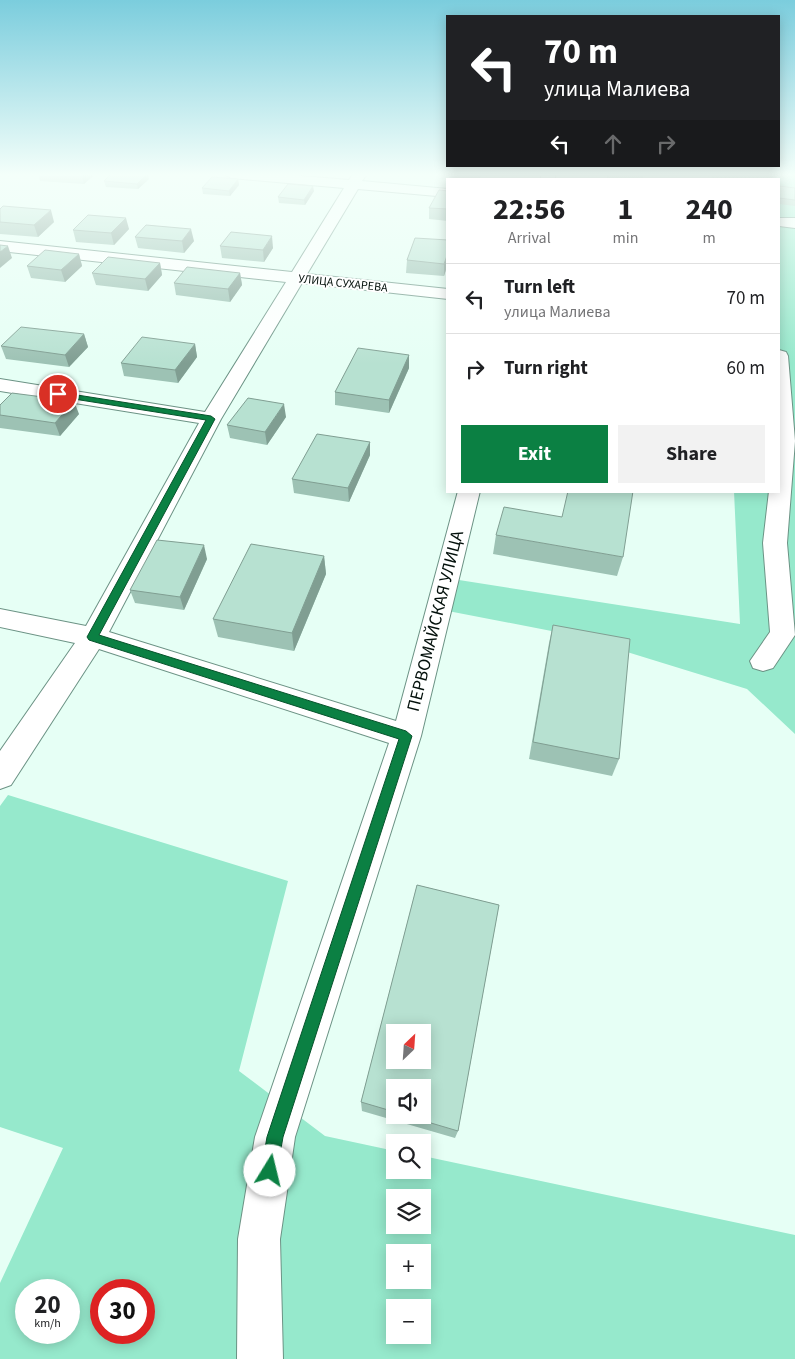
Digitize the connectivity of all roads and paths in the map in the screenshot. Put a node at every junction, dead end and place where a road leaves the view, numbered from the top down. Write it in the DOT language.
graph roads {
  1 [pos="321,237"];
  2 [pos="0,246"];
  3 [pos="296,278"];
  4 [pos="446,294"];
  5 [pos="780,369"];
  6 [pos="0,386"];
  7 [pos="211,419"];
  8 [pos="780,490"];
  9 [pos="468,493"];
  10 [pos="780,493"];
  11 [pos="0,618"];
  12 [pos="93,637"];
  13 [pos="763,661"];
  14 [pos="406,736"];
  15 [pos="0,776"];
  16 [pos="260,1359"];
  1 -- 3 [label="street"];
  2 -- 3 [label="street, УЛИЦА СУХАРЕВА"];
  3 -- 4 [label="street, УЛИЦА СУХАРЕВА"];
  3 -- 7 [label="street"];
  5 -- 8 [label="street"];
  6 -- 7 [label="street"];
  7 -- 12 [label="street"];
  9 -- 14 [label="street, ПЕРВОМАЙСКАЯ УЛИЦА"];
  10 -- 13 [label="street"];
  11 -- 12 [label="street"];
  12 -- 14 [label="street"];
  12 -- 15 [label="street"];
  14 -- 16 [label="street, ПЕРВОМАЙСКАЯ УЛИЦА"];
}
